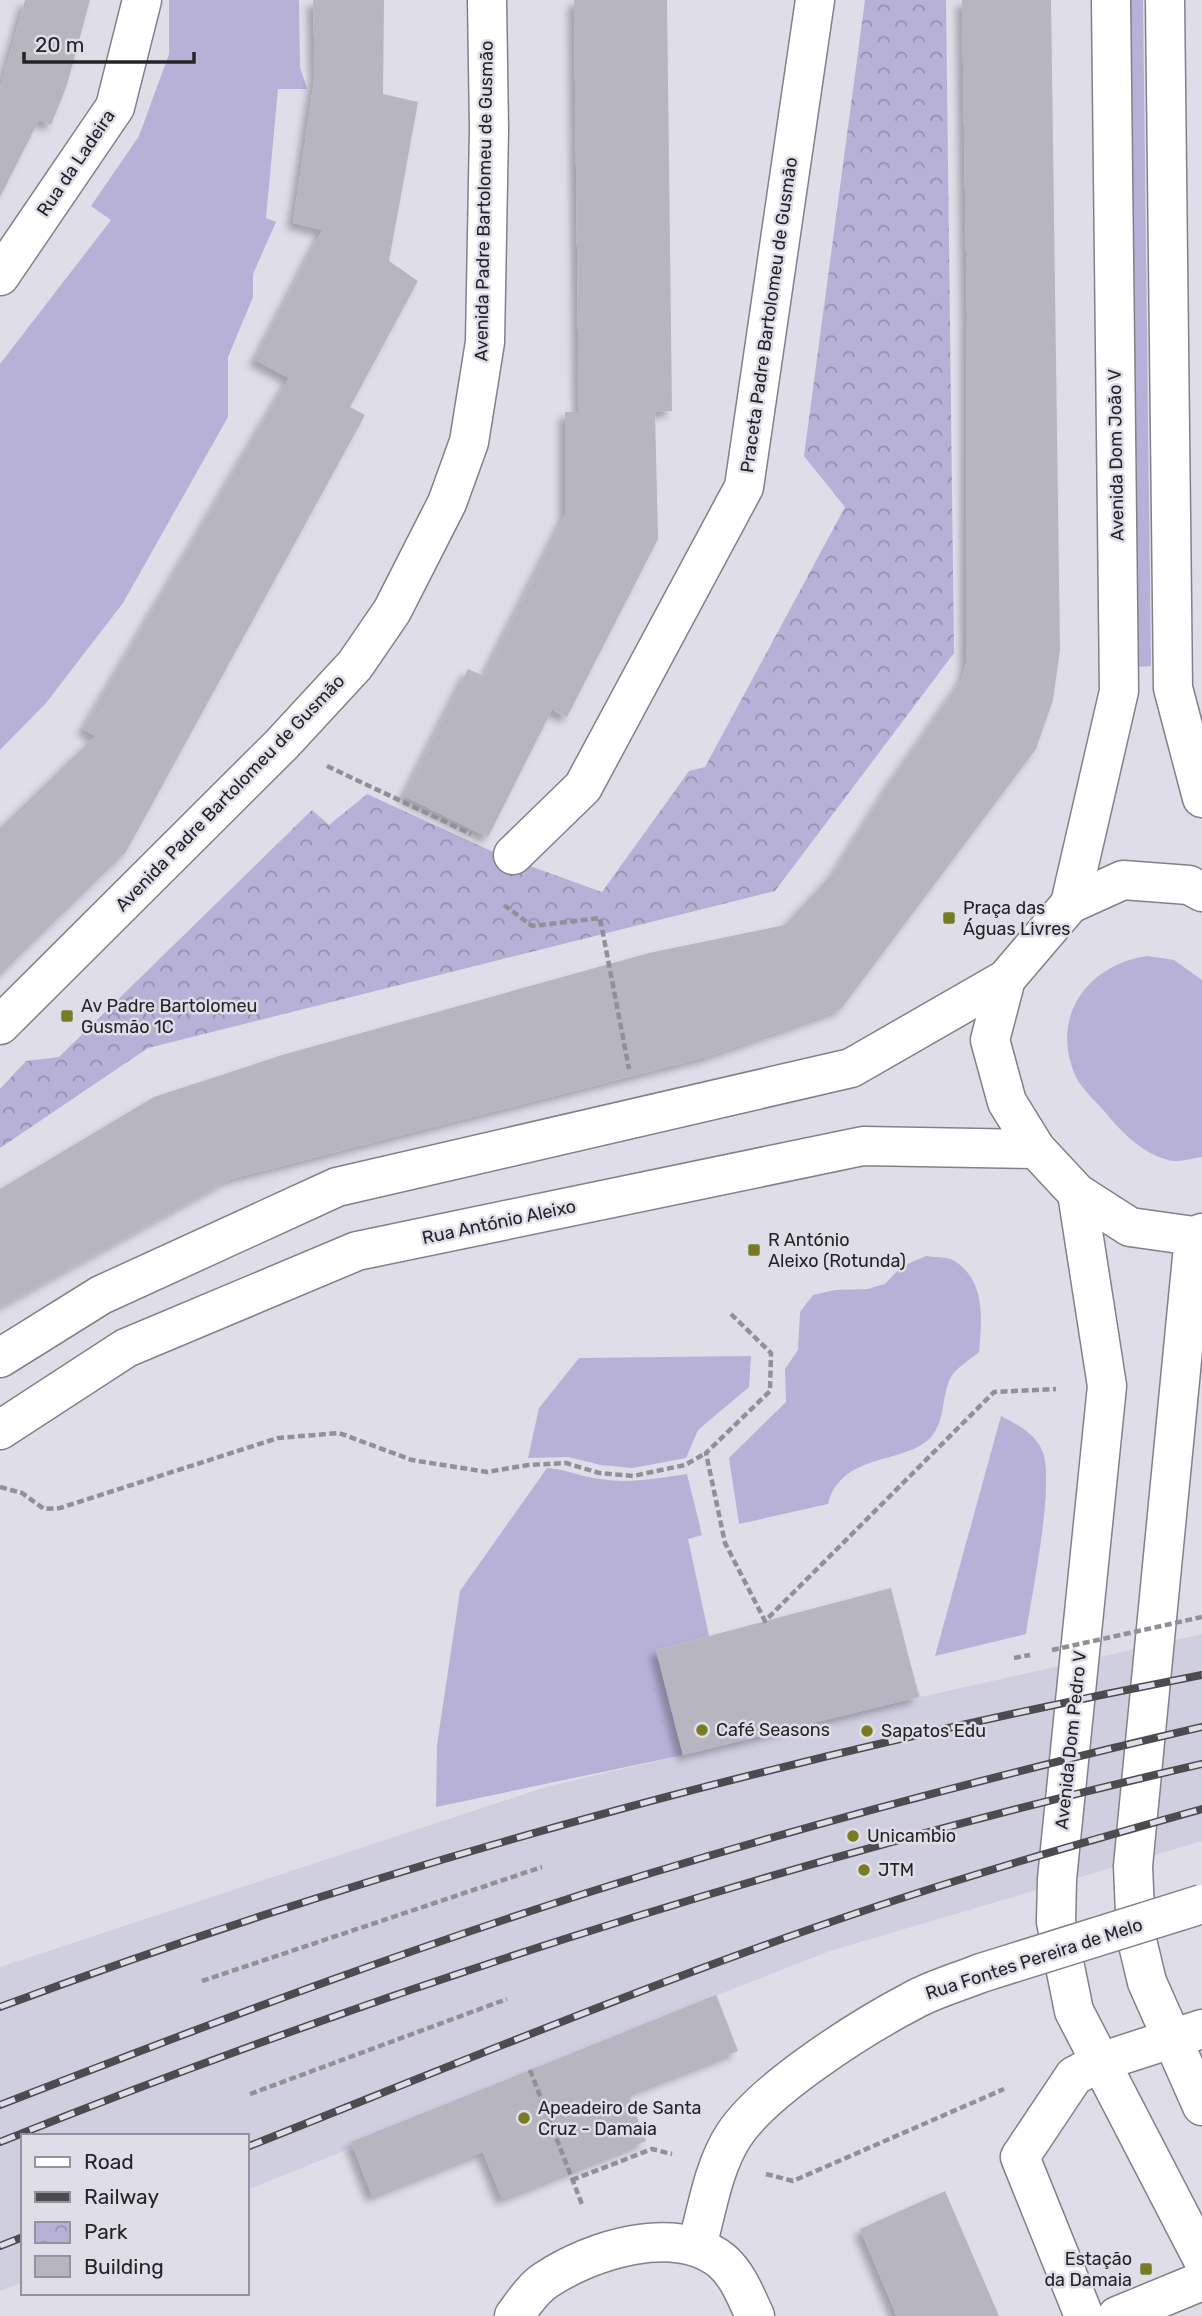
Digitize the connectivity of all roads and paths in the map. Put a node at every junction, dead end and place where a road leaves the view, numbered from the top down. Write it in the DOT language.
graph roads {
  1 [pos="142,0"];
  2 [pos="487,0"];
  3 [pos="815,0"];
  4 [pos="1111,0"];
  5 [pos="1164,0"];
  6 [pos="0,276"];
  7 [pos="1202,798"];
  8 [pos="513,855"];
  9 [pos="1202,892"];
  10 [pos="1070,904"];
  11 [pos="1006,979"];
  12 [pos="0,1025"];
  13 [pos="1036,1149"];
  14 [pos="1077,1193"];
  15 [pos="1198,1234"];
  16 [pos="731,1314"];
  17 [pos="0,1357"];
  18 [pos="1107,1386"];
  19 [pos="0,1430"];
  20 [pos="706,1453"];
  21 [pos="0,1486"];
  22 [pos="1202,1617"];
  23 [pos="1052,1650"];
  24 [pos="542,1867"];
  25 [pos="1202,1904"];
  26 [pos="202,1981"];
  27 [pos="507,1999"];
  28 [pos="1186,2033"];
  29 [pos="1100,2062"];
  30 [pos="530,2070"];
  31 [pos="250,2094"];
  32 [pos="1057,2102"];
  33 [pos="1202,2106"];
  34 [pos="839,2161"];
  35 [pos="569,2172"];
  36 [pos="697,2246"];
  37 [pos="1202,2258"];
  38 [pos="1202,2281"];
  39 [pos="514,2316"];
  40 [pos="755,2316"];
  41 [pos="1084,2316"];
  42 [pos="1117,2316"];
  1 -- 6 [label="street, Rua da Ladeira"];
  2 -- 12 [label="street, Avenida Padre Bartolomeu de Gusmão"];
  3 -- 8 [label="street, Praceta Padre Bartolomeu de Gusmão"];
  4 -- 10 [label="street, Avenida Dom João V"];
  5 -- 7 [label="street"];
  9 -- 10 [label="street"];
  10 -- 11 [label="street"];
  11 -- 13 [label="street"];
  11 -- 17 [label="street"];
  13 -- 14 [label="street"];
  13 -- 19 [label="street, Rua António Aleixo"];
  14 -- 15 [label="street"];
  14 -- 18 [label="street, Avenida Dom Pedro V"];
  15 -- 28 [label="street"];
  16 -- 20 [label="path"];
  18 -- 20 [label="path"];
  18 -- 29 [label="street, Avenida Dom Pedro V"];
  20 -- 21 [label="path"];
  22 -- 23 [label="path, bridge"];
  24 -- 26 [label="path"];
  25 -- 36 [label="street, Rua Fontes Pereira de Melo, bridge"];
  27 -- 31 [label="path"];
  28 -- 29 [label="street"];
  28 -- 33 [label="street"];
  29 -- 32 [label="street"];
  29 -- 37 [label="street, Avenida Dom Pedro V"];
  30 -- 35 [label="path"];
  32 -- 34 [label="path"];
  32 -- 41 [label="street"];
  36 -- 39 [label="street"];
  36 -- 40 [label="street"];
  38 -- 42 [label="street"];
}
